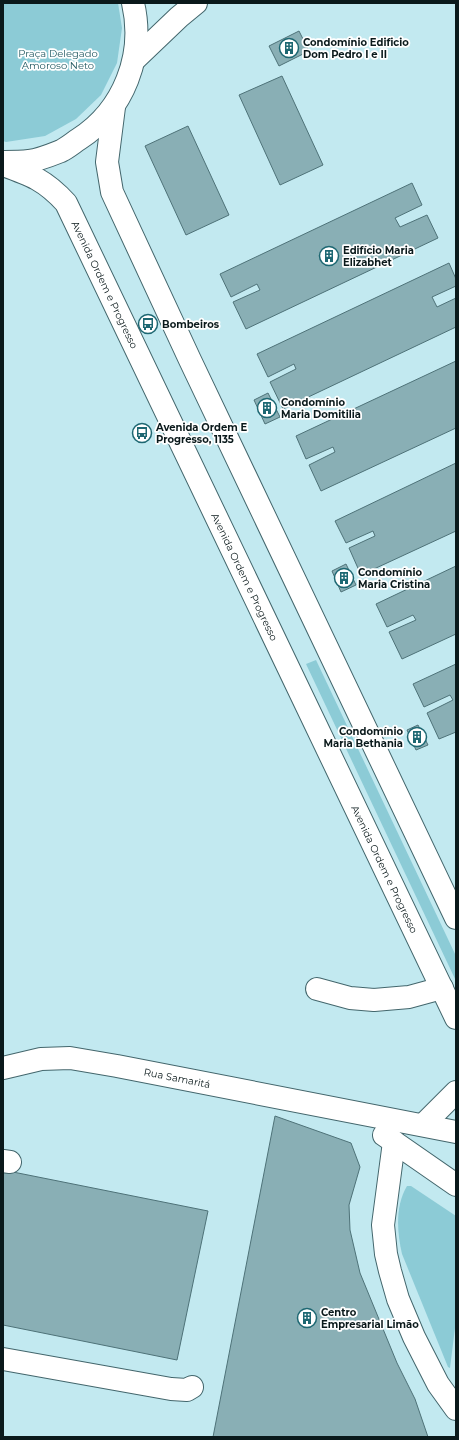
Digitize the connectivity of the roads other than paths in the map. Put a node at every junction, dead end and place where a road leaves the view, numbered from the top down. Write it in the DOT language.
graph roads {
  1 [pos="133,3"];
  2 [pos="196,3"];
  3 [pos="135,59"];
  4 [pos="114,107"];
  5 [pos="3,163"];
  6 [pos="456,918"];
  7 [pos="442,988"];
  8 [pos="317,989"];
  9 [pos="456,1018"];
  10 [pos="3,1068"];
  11 [pos="456,1092"];
  12 [pos="350,1111"];
  13 [pos="423,1125"];
  14 [pos="456,1132"];
  15 [pos="394,1142"];
  16 [pos="423,1162"];
  17 [pos="456,1185"];
  18 [pos="387,1196"];
  19 [pos="3,1359"];
  20 [pos="192,1387"];
  21 [pos="456,1410"];
  1 -- 3 [label="main road"];
  2 -- 3 [label="main road"];
  3 -- 4 [label="main road"];
  4 -- 5 [label="main road"];
  4 -- 6 [label="main road"];
  5 -- 7 [label="main road, Avenida Ordem e Progresso"];
  7 -- 8 [label="main road"];
  7 -- 9 [label="main road, Avenida Ordem e Progresso"];
  10 -- 12 [label="main road, Rua Samaritá"];
  11 -- 13 [label="main road"];
  12 -- 13 [label="main road, Rua Samaritá"];
  12 -- 15 [label="main road, Rua Samaritá"];
  13 -- 14 [label="main road, Rua Samaritá"];
  15 -- 16 [label="main road, Rua Samaritá"];
  15 -- 18 [label="main road"];
  16 -- 17 [label="main road, Rua Samaritá"];
  16 -- 18 [label="main road"];
  18 -- 21 [label="main road"];
  19 -- 20 [label="main road"];
}
